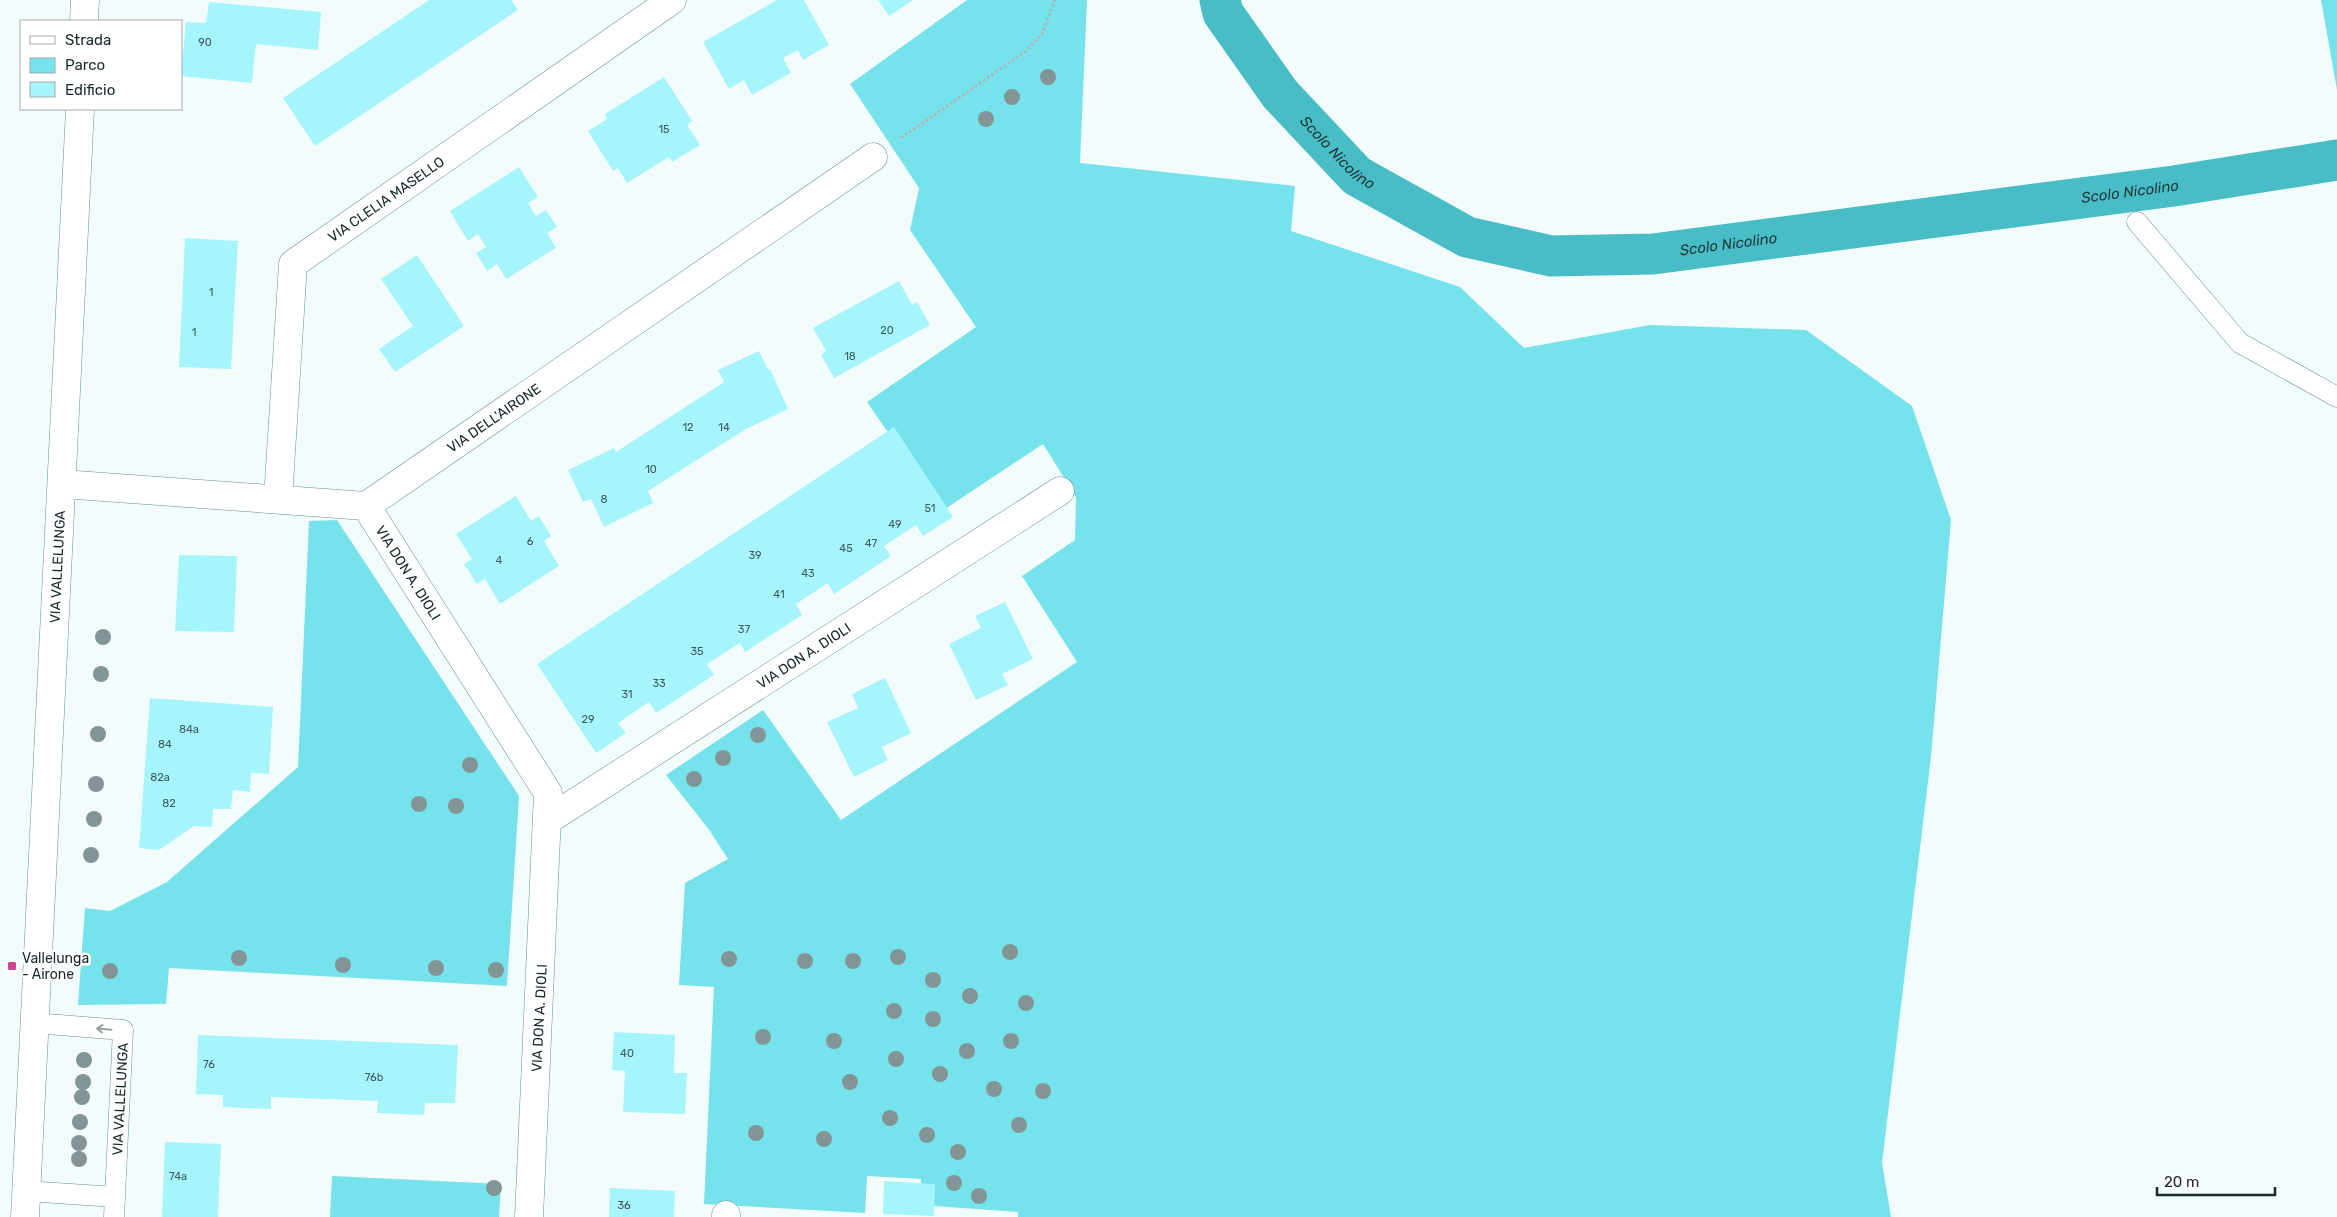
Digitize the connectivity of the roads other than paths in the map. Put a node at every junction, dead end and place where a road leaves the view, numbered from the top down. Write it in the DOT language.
graph roads {
  1 [pos="86,0"];
  2 [pos="672,0"];
  3 [pos="84,20"];
  4 [pos="80,110"];
  5 [pos="873,157"];
  6 [pos="2137,222"];
  7 [pos="2337,397"];
  8 [pos="62,484"];
  9 [pos="1060,491"];
  10 [pos="278,499"];
  11 [pos="366,506"];
  12 [pos="548,820"];
  13 [pos="34,1023"];
  14 [pos="115,1197"];
  15 [pos="25,1204"];
  16 [pos="114,1217"];
  17 [pos="529,1217"];
  1 -- 3 [label="street"];
  2 -- 10 [label="street, VIA CLELIA MASELLO"];
  4 -- 8 [label="street, VIA VALLELUNGA"];
  5 -- 11 [label="street, VIA DELL'AIRONE"];
  6 -- 7 [label="lane"];
  8 -- 10 [label="street"];
  8 -- 13 [label="street, VIA VALLELUNGA"];
  9 -- 12 [label="street, VIA DON A. DIOLI"];
  10 -- 11 [label="street"];
  11 -- 12 [label="street, VIA DON A. DIOLI"];
  12 -- 17 [label="street, VIA DON A. DIOLI"];
  14 -- 13 [label="lane, VIA VALLELUNGA, one-way"];
  13 -- 15 [label="street, VIA VALLELUNGA"];
  14 -- 15 [label="lane, VIA VALLELUNGA"];
  14 -- 16 [label="lane, VIA VALLELUNGA"];
}
